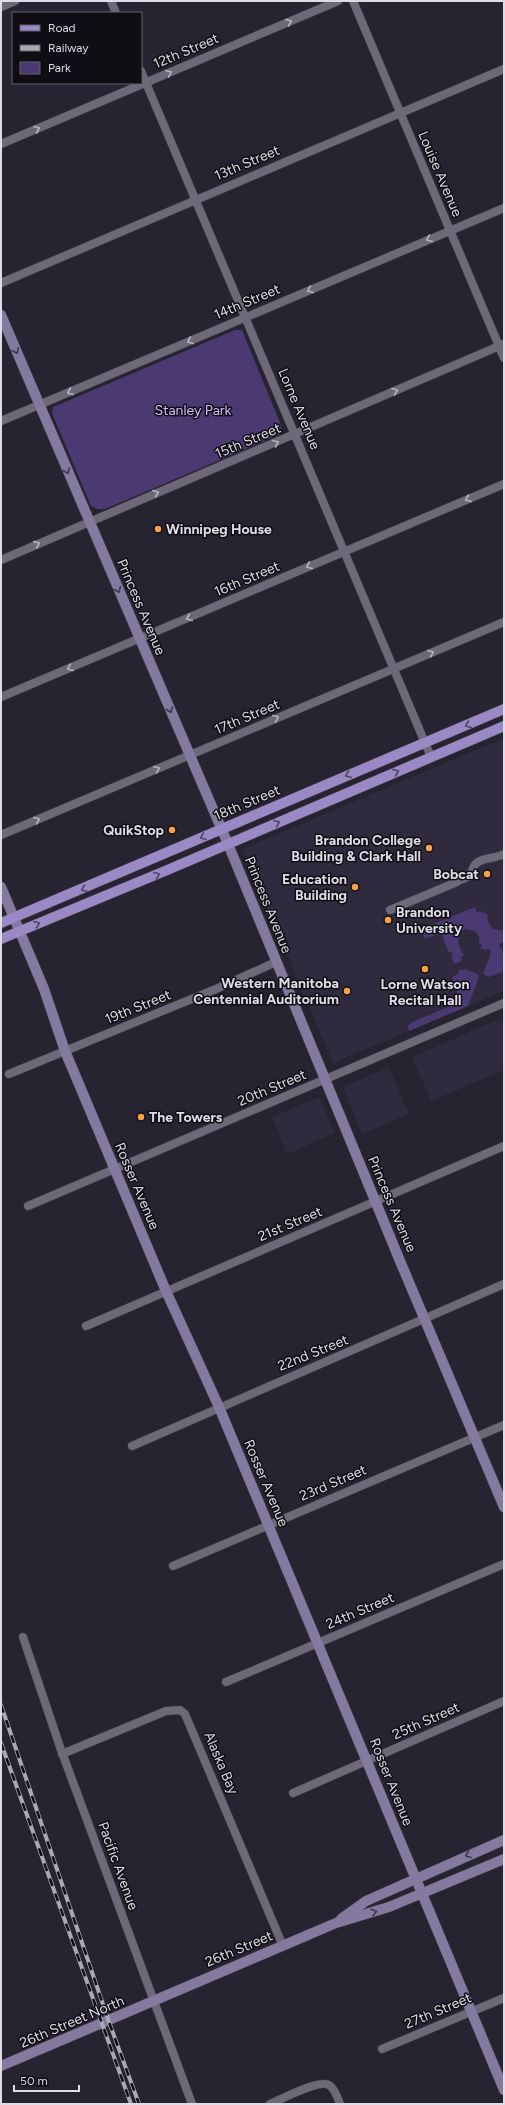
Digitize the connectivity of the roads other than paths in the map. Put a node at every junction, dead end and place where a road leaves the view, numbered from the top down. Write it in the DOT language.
graph roads {
  1 [pos="15,1"];
  2 [pos="111,1"];
  3 [pos="338,1"];
  4 [pos="353,1"];
  5 [pos="1,7"];
  6 [pos="116,12"];
  7 [pos="504,69"];
  8 [pos="142,73"];
  9 [pos="146,83"];
  10 [pos="400,112"];
  11 [pos="1,144"];
  12 [pos="195,199"];
  13 [pos="504,208"];
  14 [pos="450,231"];
  15 [pos="1,283"];
  16 [pos="1,315"];
  17 [pos="246,317"];
  18 [pos="502,345"];
  19 [pos="504,358"];
  20 [pos="39,405"];
  21 [pos="1,421"];
  22 [pos="295,434"];
  23 [pos="504,484"];
  24 [pos="89,521"];
  25 [pos="345,551"];
  26 [pos="1,560"];
  27 [pos="504,622"];
  28 [pos="139,639"];
  29 [pos="395,668"];
  30 [pos="1,698"];
  31 [pos="504,709"];
  32 [pos="504,726"];
  33 [pos="425,743"];
  34 [pos="189,755"];
  35 [pos="431,757"];
  36 [pos="221,830"];
  37 [pos="1,835"];
  38 [pos="228,844"];
  39 [pos="504,854"];
  40 [pos="1,887"];
  41 [pos="390,910"];
  42 [pos="14,918"];
  43 [pos="1,923"];
  44 [pos="20,931"];
  45 [pos="1,939"];
  46 [pos="276,962"];
  47 [pos="504,1003"];
  48 [pos="65,1051"];
  49 [pos="9,1074"];
  50 [pos="325,1079"];
  51 [pos="504,1146"];
  52 [pos="115,1169"];
  53 [pos="375,1201"];
  54 [pos="28,1206"];
  55 [pos="504,1284"];
  56 [pos="166,1291"];
  57 [pos="425,1319"];
  58 [pos="86,1326"];
  59 [pos="219,1407"];
  60 [pos="504,1425"];
  61 [pos="475,1437"];
  62 [pos="132,1446"];
  63 [pos="504,1507"];
  64 [pos="269,1526"];
  65 [pos="504,1564"];
  66 [pos="173,1566"];
  67 [pos="23,1636"];
  68 [pos="318,1643"];
  69 [pos="226,1682"];
  70 [pos="504,1701"];
  71 [pos="62,1754"];
  72 [pos="368,1762"];
  73 [pos="294,1794"];
  74 [pos="504,1840"];
  75 [pos="504,1859"];
  76 [pos="414,1878"];
  77 [pos="422,1894"];
  78 [pos="336,1923"];
  79 [pos="283,1946"];
  80 [pos="504,1998"];
  81 [pos="153,2002"];
  82 [pos="470,2012"];
  83 [pos="382,2049"];
  84 [pos="1,2066"];
  85 [pos="504,2090"];
  86 [pos="192,2104"];
  87 [pos="270,2104"];
  88 [pos="340,2104"];
  1 -- 5 [label="street"];
  2 -- 6 [label="street"];
  9 -- 3 [label="street, 12th Street, one-way"];
  4 -- 10 [label="street, Louise Avenue"];
  7 -- 10 [label="street, 13th Street"];
  8 -- 9 [label="street, Lorne Avenue"];
  11 -- 9 [label="street, 12th Street, one-way"];
  9 -- 12 [label="street, Lorne Avenue"];
  10 -- 12 [label="street, 13th Street"];
  10 -- 14 [label="street, Louise Avenue"];
  12 -- 15 [label="street, 13th Street"];
  12 -- 17 [label="street, Lorne Avenue"];
  13 -- 14 [label="street, 14th Street"];
  14 -- 17 [label="street, 14th Street, one-way"];
  14 -- 18 [label="street, Louise Avenue"];
  16 -- 20 [label="street, Princess Avenue, one-way"];
  17 -- 20 [label="street, 14th Street, one-way"];
  17 -- 22 [label="street, Lorne Avenue"];
  18 -- 19 [label="street, Louise Avenue"];
  22 -- 18 [label="street, 15th Street, one-way"];
  20 -- 21 [label="street, 14th Street"];
  20 -- 24 [label="street, Princess Avenue, one-way"];
  24 -- 22 [label="street, 15th Street, one-way"];
  22 -- 25 [label="street, Lorne Avenue"];
  23 -- 25 [label="street, 16th Street, one-way"];
  26 -- 24 [label="street, 15th Street, one-way"];
  24 -- 28 [label="street, Princess Avenue, one-way"];
  25 -- 28 [label="street, 16th Street, one-way"];
  25 -- 29 [label="street, Lorne Avenue"];
  29 -- 27 [label="street, 17th Street, one-way"];
  28 -- 30 [label="street, 16th Street, one-way"];
  28 -- 34 [label="street, Princess Avenue, one-way"];
  29 -- 33 [label="street, Lorne Avenue"];
  34 -- 29 [label="street, 17th Street, one-way"];
  31 -- 33 [label="main road, 18th Street, one-way"];
  32 -- 35 [label="main road"];
  33 -- 35 [label="street, Lorne Avenue"];
  33 -- 36 [label="main road, 18th Street, one-way"];
  34 -- 36 [label="street, Princess Avenue"];
  37 -- 34 [label="street, 17th Street, one-way"];
  38 -- 35 [label="main road, one-way"];
  36 -- 38 [label="street, Princess Avenue"];
  36 -- 42 [label="main road, 18th Street, one-way"];
  44 -- 38 [label="main road, one-way"];
  38 -- 46 [label="street, Princess Avenue"];
  39 -- 41 [label="street"];
  40 -- 42 [label="street, Rosser Avenue"];
  42 -- 43 [label="main road, 18th Street"];
  42 -- 44 [label="street, Rosser Avenue"];
  44 -- 45 [label="main road"];
  44 -- 48 [label="street, Rosser Avenue"];
  46 -- 48 [label="street, 19th Street"];
  46 -- 50 [label="street, Princess Avenue"];
  47 -- 50 [label="street, 20th Street"];
  48 -- 49 [label="street, 19th Street"];
  48 -- 52 [label="street, Rosser Avenue"];
  50 -- 52 [label="street, 20th Street"];
  50 -- 53 [label="street, Princess Avenue"];
  51 -- 53 [label="street, 21st Street"];
  52 -- 54 [label="street, 20th Street"];
  52 -- 56 [label="street, Rosser Avenue"];
  53 -- 56 [label="street, 21st Street"];
  53 -- 57 [label="street, Princess Avenue"];
  55 -- 57 [label="street, 22nd Street"];
  56 -- 58 [label="street, 21st Street"];
  56 -- 59 [label="street, Rosser Avenue"];
  57 -- 59 [label="street, 22nd Street"];
  57 -- 61 [label="street, Princess Avenue"];
  59 -- 62 [label="street, 22nd Street"];
  59 -- 64 [label="street, Rosser Avenue"];
  60 -- 61 [label="street, 23rd Street"];
  61 -- 63 [label="street, Princess Avenue"];
  61 -- 64 [label="street, 23rd Street"];
  64 -- 66 [label="street, 23rd Street"];
  64 -- 68 [label="street, Rosser Avenue"];
  65 -- 68 [label="street, 24th Street"];
  67 -- 71 [label="street, Pacific Avenue"];
  68 -- 69 [label="street, 24th Street"];
  68 -- 72 [label="street, Rosser Avenue"];
  70 -- 72 [label="street, 25th Street"];
  71 -- 79 [label="street, Alaska Bay"];
  71 -- 81 [label="street, Pacific Avenue"];
  72 -- 73 [label="street, 25th Street"];
  72 -- 76 [label="street, Rosser Avenue"];
  74 -- 76 [label="street, 26th Street, one-way"];
  75 -- 77 [label="street, 26th Street"];
  76 -- 77 [label="street, Rosser Avenue"];
  76 -- 78 [label="street, 26th Street"];
  78 -- 77 [label="street, 26th Street, one-way"];
  77 -- 82 [label="street, Rosser Avenue"];
  78 -- 79 [label="street, 26th Street"];
  79 -- 81 [label="street, 26th Street"];
  80 -- 82 [label="street, 27th Street"];
  81 -- 84 [label="street, 26th Street North"];
  81 -- 86 [label="street, Pacific Avenue"];
  82 -- 83 [label="street, 27th Street"];
  82 -- 85 [label="street, Rosser Avenue"];
  87 -- 88 [label="street"];
}
